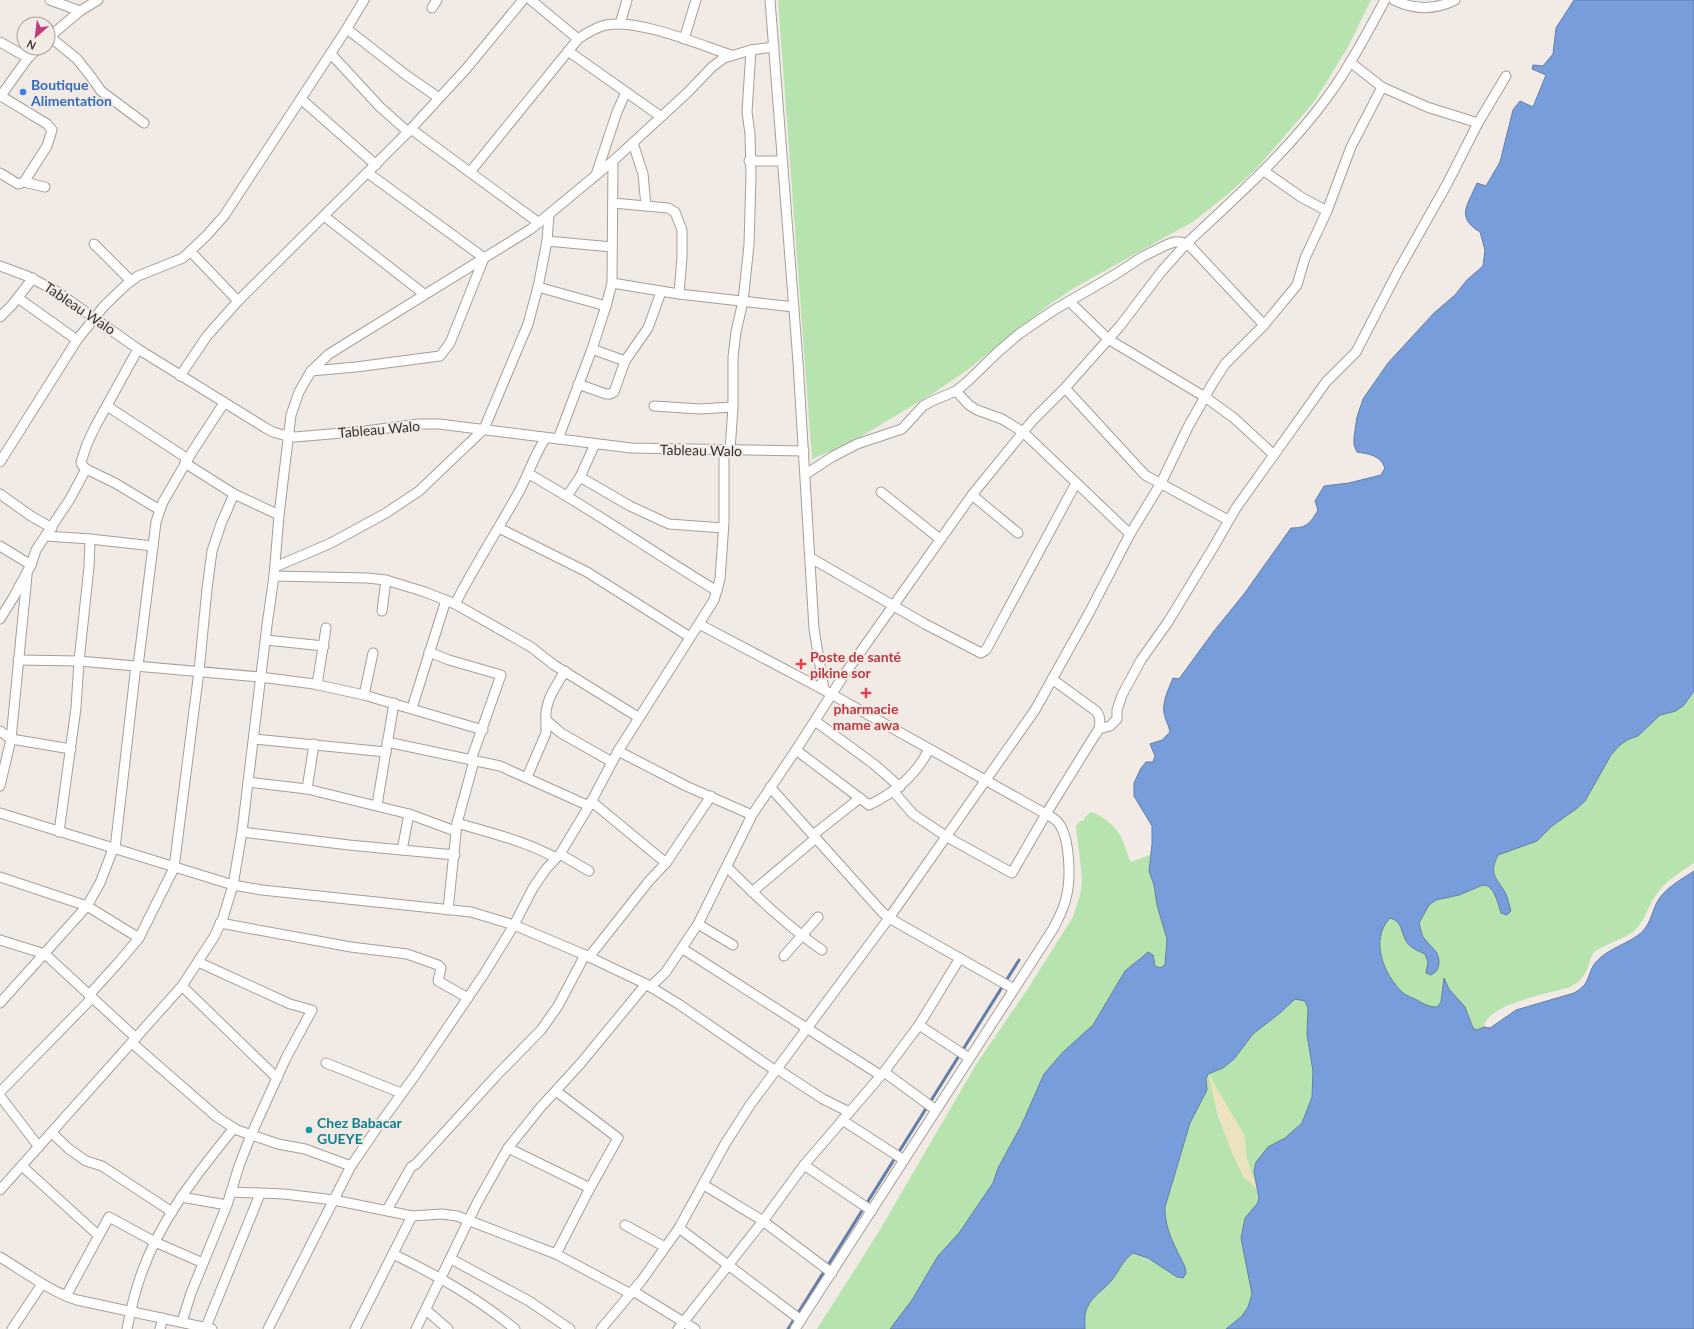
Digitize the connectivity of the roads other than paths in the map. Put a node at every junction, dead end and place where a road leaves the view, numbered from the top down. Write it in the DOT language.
graph roads {
  1 [pos="50,0"];
  2 [pos="98,0"];
  3 [pos="364,0"];
  4 [pos="437,0"];
  5 [pos="523,0"];
  6 [pos="531,0"];
  7 [pos="628,0"];
  8 [pos="696,0"];
  9 [pos="770,0"];
  10 [pos="1385,0"];
  11 [pos="1394,0"];
  12 [pos="1455,0"];
  13 [pos="432,8"];
  14 [pos="80,11"];
  15 [pos="620,24"];
  16 [pos="347,29"];
  17 [pos="56,31"];
  18 [pos="578,39"];
  19 [pos="684,39"];
  20 [pos="0,42"];
  21 [pos="56,42"];
  22 [pos="774,47"];
  23 [pos="568,50"];
  24 [pos="750,50"];
  25 [pos="331,54"];
  26 [pos="731,55"];
  27 [pos="28,58"];
  28 [pos="1350,62"];
  29 [pos="1506,76"];
  30 [pos="1382,88"];
  31 [pos="626,92"];
  32 [pos="0,96"];
  33 [pos="439,98"];
  34 [pos="301,99"];
  35 [pos="660,116"];
  36 [pos="144,123"];
  37 [pos="1478,123"];
  38 [pos="409,131"];
  39 [pos="633,143"];
  40 [pos="613,161"];
  41 [pos="749,161"];
  42 [pos="782,161"];
  43 [pos="376,165"];
  44 [pos="1264,171"];
  45 [pos="470,172"];
  46 [pos="0,173"];
  47 [pos="368,173"];
  48 [pos="596,176"];
  49 [pos="24,182"];
  50 [pos="45,188"];
  51 [pos="612,203"];
  52 [pos="646,206"];
  53 [pos="1326,211"];
  54 [pos="549,215"];
  55 [pos="324,216"];
  56 [pos="539,223"];
  57 [pos="547,241"];
  58 [pos="94,244"];
  59 [pos="1186,244"];
  60 [pos="612,248"];
  61 [pos="190,251"];
  62 [pos="484,258"];
  63 [pos="0,266"];
  64 [pos="33,278"];
  65 [pos="131,281"];
  66 [pos="612,283"];
  67 [pos="538,287"];
  68 [pos="660,292"];
  69 [pos="424,294"];
  70 [pos="679,294"];
  71 [pos="18,298"];
  72 [pos="238,301"];
  73 [pos="743,301"];
  74 [pos="1070,302"];
  75 [pos="606,306"];
  76 [pos="794,307"];
  77 [pos="0,317"];
  78 [pos="95,317"];
  79 [pos="1264,325"];
  80 [pos="1108,339"];
  81 [pos="77,340"];
  82 [pos="138,349"];
  83 [pos="592,349"];
  84 [pos="625,361"];
  85 [pos="311,371"];
  86 [pos="180,376"];
  87 [pos="578,384"];
  88 [pos="1066,388"];
  89 [pos="956,391"];
  90 [pos="1205,397"];
  91 [pos="224,403"];
  92 [pos="107,406"];
  93 [pos="654,406"];
  94 [pos="733,407"];
  95 [pos="484,429"];
  96 [pos="1023,432"];
  97 [pos="287,436"];
  98 [pos="546,438"];
  99 [pos="558,439"];
  100 [pos="595,444"];
  101 [pos="727,451"];
  102 [pos="804,451"];
  103 [pos="1274,455"];
  104 [pos="187,461"];
  105 [pos="0,462"];
  106 [pos="86,469"];
  107 [pos="529,474"];
  108 [pos="806,474"];
  109 [pos="580,477"];
  110 [pos="1076,483"];
  111 [pos="1161,483"];
  112 [pos="881,492"];
  113 [pos="0,494"];
  114 [pos="234,494"];
  115 [pos="972,495"];
  116 [pos="568,496"];
  117 [pos="160,510"];
  118 [pos="279,515"];
  119 [pos="1228,520"];
  120 [pos="499,528"];
  121 [pos="723,528"];
  122 [pos="49,532"];
  123 [pos="1018,533"];
  124 [pos="1130,534"];
  125 [pos="90,539"];
  126 [pos="940,539"];
  127 [pos="0,546"];
  128 [pos="153,546"];
  129 [pos="810,558"];
  130 [pos="31,565"];
  131 [pos="275,571"];
  132 [pos="26,575"];
  133 [pos="386,580"];
  134 [pos="717,590"];
  135 [pos="446,600"];
  136 [pos="455,604"];
  137 [pos="894,606"];
  138 [pos="382,611"];
  139 [pos="0,620"];
  140 [pos="699,624"];
  141 [pos="326,628"];
  142 [pos="690,637"];
  143 [pos="266,640"];
  144 [pos="324,646"];
  145 [pos="429,652"];
  146 [pos="373,653"];
  147 [pos="18,660"];
  148 [pos="79,661"];
  149 [pos="137,666"];
  150 [pos="565,671"];
  151 [pos="199,672"];
  152 [pos="260,677"];
  153 [pos="1052,680"];
  154 [pos="317,685"];
  155 [pos="828,692"];
  156 [pos="364,695"];
  157 [pos="394,703"];
  158 [pos="412,708"];
  159 [pos="638,717"];
  160 [pos="546,720"];
  161 [pos="815,721"];
  162 [pos="1099,729"];
  163 [pos="483,730"];
  164 [pos="0,731"];
  165 [pos="11,739"];
  166 [pos="254,739"];
  167 [pos="387,742"];
  168 [pos="314,744"];
  169 [pos="71,749"];
  170 [pos="929,749"];
  171 [pos="796,750"];
  172 [pos="618,751"];
  173 [pos="386,752"];
  174 [pos="472,760"];
  175 [pos="612,762"];
  176 [pos="527,777"];
  177 [pos="986,780"];
  178 [pos="248,782"];
  179 [pos="0,786"];
  180 [pos="770,787"];
  181 [pos="307,789"];
  182 [pos="897,789"];
  183 [pos="711,796"];
  184 [pos="860,798"];
  185 [pos="590,803"];
  186 [pos="377,805"];
  187 [pos="0,813"];
  188 [pos="409,814"];
  189 [pos="1046,814"];
  190 [pos="752,815"];
  191 [pos="456,827"];
  192 [pos="59,832"];
  193 [pos="242,832"];
  194 [pos="815,836"];
  195 [pos="947,837"];
  196 [pos="114,849"];
  197 [pos="402,850"];
  198 [pos="454,855"];
  199 [pos="558,856"];
  200 [pos="666,863"];
  201 [pos="727,867"];
  202 [pos="174,868"];
  203 [pos="589,871"];
  204 [pos="0,877"];
  205 [pos="233,885"];
  206 [pos="752,892"];
  207 [pos="87,906"];
  208 [pos="448,910"];
  209 [pos="818,917"];
  210 [pos="889,918"];
  211 [pos="220,923"];
  212 [pos="698,924"];
  213 [pos="514,925"];
  214 [pos="802,935"];
  215 [pos="139,938"];
  216 [pos="0,940"];
  217 [pos="733,945"];
  218 [pos="682,949"];
  219 [pos="822,950"];
  220 [pos="45,954"];
  221 [pos="587,956"];
  222 [pos="784,956"];
  223 [pos="960,958"];
  224 [pos="198,962"];
  225 [pos="182,986"];
  226 [pos="648,986"];
  227 [pos="1014,989"];
  228 [pos="90,996"];
  229 [pos="468,998"];
  230 [pos="0,1003"];
  231 [pos="919,1025"];
  232 [pos="807,1029"];
  233 [pos="134,1041"];
  234 [pos="969,1058"];
  235 [pos="326,1063"];
  236 [pos="776,1070"];
  237 [pos="882,1074"];
  238 [pos="277,1078"];
  239 [pos="556,1091"];
  240 [pos="0,1092"];
  241 [pos="401,1093"];
  242 [pos="0,1096"];
  243 [pos="936,1110"];
  244 [pos="849,1112"];
  245 [pos="842,1120"];
  246 [pos="234,1128"];
  247 [pos="52,1133"];
  248 [pos="252,1136"];
  249 [pos="39,1147"];
  250 [pos="508,1148"];
  251 [pos="904,1160"];
  252 [pos="804,1165"];
  253 [pos="22,1166"];
  254 [pos="351,1166"];
  255 [pos="704,1185"];
  256 [pos="590,1188"];
  257 [pos="0,1190"];
  258 [pos="231,1192"];
  259 [pos="260,1194"];
  260 [pos="181,1197"];
  261 [pos="334,1200"];
  262 [pos="227,1205"];
  263 [pos="387,1210"];
  264 [pos="872,1211"];
  265 [pos="172,1212"];
  266 [pos="412,1216"];
  267 [pos="469,1221"];
  268 [pos="763,1222"];
  269 [pos="625,1225"];
  270 [pos="678,1228"];
  271 [pos="98,1235"];
  272 [pos="156,1242"];
  273 [pos="665,1247"];
  274 [pos="393,1254"];
  275 [pos="556,1254"];
  276 [pos="0,1256"];
  277 [pos="451,1259"];
  278 [pos="203,1263"];
  279 [pos="729,1266"];
  280 [pos="832,1273"];
  281 [pos="442,1278"];
  282 [pos="42,1284"];
  283 [pos="632,1292"];
  284 [pos="66,1296"];
  285 [pos="426,1310"];
  286 [pos="131,1311"];
  287 [pos="163,1318"];
  288 [pos="801,1320"];
  289 [pos="182,1322"];
  290 [pos="681,1325"];
  291 [pos="209,1328"];
  292 [pos="12,1329"];
  293 [pos="127,1329"];
  294 [pos="160,1329"];
  295 [pos="268,1329"];
  296 [pos="354,1329"];
  297 [pos="416,1329"];
  298 [pos="448,1329"];
  299 [pos="515,1329"];
  300 [pos="570,1329"];
  301 [pos="601,1329"];
  302 [pos="695,1329"];
  303 [pos="795,1329"];
  1 -- 14 [label="street"];
  2 -- 14 [label="street"];
  3 -- 16 [label="street"];
  4 -- 13 [label="street"];
  5 -- 33 [label="street"];
  6 -- 18 [label="street"];
  7 -- 15 [label="street"];
  8 -- 19 [label="street"];
  9 -- 22 [label="street"];
  10 -- 28 [label="street"];
  11 -- 12 [label="street"];
  14 -- 17 [label="street"];
  15 -- 18 [label="street"];
  15 -- 19 [label="street"];
  16 -- 25 [label="street"];
  16 -- 33 [label="street"];
  18 -- 23 [label="street"];
  19 -- 26 [label="street"];
  20 -- 27 [label="street"];
  21 -- 36 [label="street"];
  22 -- 24 [label="street"];
  22 -- 42 [label="street"];
  23 -- 31 [label="street"];
  23 -- 45 [label="street"];
  24 -- 26 [label="street"];
  24 -- 41 [label="street"];
  25 -- 34 [label="street"];
  25 -- 38 [label="street"];
  26 -- 35 [label="street"];
  27 -- 32 [label="street"];
  28 -- 30 [label="street"];
  28 -- 44 [label="street"];
  29 -- 37 [label="street"];
  30 -- 37 [label="street"];
  30 -- 53 [label="street"];
  31 -- 35 [label="street"];
  31 -- 48 [label="street"];
  32 -- 49 [label="street"];
  33 -- 38 [label="street"];
  34 -- 43 [label="street"];
  34 -- 61 [label="street"];
  35 -- 39 [label="street"];
  37 -- 103 [label="street"];
  38 -- 43 [label="street"];
  38 -- 45 [label="street"];
  39 -- 40 [label="street"];
  39 -- 52 [label="street"];
  40 -- 48 [label="street"];
  40 -- 51 [label="street"];
  41 -- 42 [label="street"];
  41 -- 73 [label="street"];
  42 -- 76 [label="street"];
  43 -- 47 [label="street"];
  44 -- 53 [label="street"];
  44 -- 59 [label="street"];
  45 -- 56 [label="street"];
  46 -- 49 [label="street"];
  47 -- 55 [label="street"];
  47 -- 62 [label="street"];
  48 -- 54 [label="street"];
  49 -- 50 [label="street"];
  51 -- 52 [label="street"];
  51 -- 60 [label="street"];
  52 -- 70 [label="street"];
  53 -- 79 [label="street"];
  54 -- 56 [label="street"];
  54 -- 57 [label="street"];
  55 -- 69 [label="street"];
  55 -- 72 [label="street"];
  56 -- 62 [label="street"];
  57 -- 60 [label="street"];
  57 -- 67 [label="street"];
  58 -- 65 [label="street"];
  59 -- 74 [label="street"];
  59 -- 79 [label="street"];
  59 -- 80 [label="street"];
  60 -- 66 [label="street"];
  61 -- 65 [label="street"];
  61 -- 72 [label="street"];
  62 -- 69 [label="street"];
  62 -- 85 [label="street"];
  63 -- 64 [label="street, Tableau Walo"];
  64 -- 71 [label="street"];
  64 -- 78 [label="street, Tableau Walo"];
  65 -- 78 [label="street"];
  66 -- 68 [label="street"];
  66 -- 75 [label="street"];
  67 -- 75 [label="street"];
  67 -- 95 [label="street"];
  68 -- 70 [label="street"];
  68 -- 84 [label="street"];
  69 -- 85 [label="street"];
  70 -- 73 [label="street"];
  71 -- 77 [label="street"];
  71 -- 81 [label="street"];
  72 -- 86 [label="street"];
  73 -- 76 [label="street"];
  73 -- 94 [label="street"];
  74 -- 80 [label="street"];
  74 -- 89 [label="street"];
  75 -- 83 [label="street"];
  76 -- 102 [label="street"];
  78 -- 81 [label="street"];
  78 -- 82 [label="street, Tableau Walo"];
  79 -- 90 [label="street"];
  80 -- 88 [label="street"];
  80 -- 90 [label="street"];
  81 -- 105 [label="street"];
  82 -- 86 [label="street, Tableau Walo"];
  82 -- 92 [label="street"];
  83 -- 84 [label="street"];
  83 -- 87 [label="street"];
  84 -- 87 [label="street"];
  85 -- 97 [label="street"];
  86 -- 91 [label="street, Tableau Walo"];
  87 -- 99 [label="street"];
  88 -- 96 [label="street"];
  88 -- 111 [label="street"];
  89 -- 96 [label="street"];
  89 -- 108 [label="street"];
  90 -- 103 [label="street"];
  90 -- 111 [label="street"];
  91 -- 97 [label="street, Tableau Walo"];
  91 -- 104 [label="street"];
  92 -- 104 [label="street"];
  92 -- 106 [label="street"];
  93 -- 94 [label="street"];
  94 -- 101 [label="street"];
  95 -- 97 [label="street, Tableau Walo"];
  95 -- 98 [label="street, Tableau Walo"];
  95 -- 131 [label="street"];
  96 -- 110 [label="street"];
  96 -- 115 [label="street"];
  97 -- 118 [label="street"];
  98 -- 99 [label="street, Tableau Walo"];
  98 -- 107 [label="street"];
  99 -- 100 [label="street, Tableau Walo"];
  100 -- 101 [label="street, Tableau Walo"];
  100 -- 109 [label="street"];
  101 -- 102 [label="street, Tableau Walo"];
  101 -- 121 [label="street"];
  102 -- 108 [label="street"];
  103 -- 119 [label="street"];
  104 -- 114 [label="street"];
  104 -- 117 [label="street"];
  106 -- 117 [label="street"];
  106 -- 122 [label="street"];
  107 -- 116 [label="street"];
  107 -- 120 [label="street"];
  108 -- 129 [label="street"];
  109 -- 116 [label="street"];
  109 -- 121 [label="street"];
  110 -- 124 [label="street"];
  110 -- 137 [label="street"];
  111 -- 119 [label="street"];
  111 -- 124 [label="street"];
  112 -- 126 [label="street"];
  113 -- 122 [label="street"];
  114 -- 118 [label="street"];
  114 -- 151 [label="street"];
  115 -- 123 [label="street"];
  115 -- 126 [label="street"];
  116 -- 134 [label="street"];
  117 -- 128 [label="street"];
  118 -- 131 [label="street"];
  119 -- 162 [label="street"];
  120 -- 136 [label="street"];
  120 -- 142 [label="street"];
  121 -- 134 [label="street"];
  122 -- 125 [label="street"];
  122 -- 130 [label="street"];
  124 -- 153 [label="street"];
  125 -- 128 [label="street"];
  125 -- 148 [label="street"];
  126 -- 137 [label="street"];
  127 -- 130 [label="street"];
  128 -- 149 [label="street"];
  129 -- 137 [label="street"];
  129 -- 155 [label="street"];
  130 -- 132 [label="street"];
  131 -- 133 [label="street"];
  131 -- 143 [label="street"];
  132 -- 139 [label="street"];
  132 -- 147 [label="street"];
  133 -- 135 [label="street"];
  133 -- 138 [label="street"];
  134 -- 140 [label="street"];
  135 -- 136 [label="street"];
  135 -- 145 [label="street"];
  136 -- 150 [label="street"];
  137 -- 155 [label="street"];
  140 -- 142 [label="street"];
  140 -- 155 [label="street"];
  141 -- 144 [label="street"];
  142 -- 159 [label="street"];
  143 -- 144 [label="street"];
  143 -- 152 [label="street"];
  144 -- 154 [label="street"];
  145 -- 158 [label="street"];
  145 -- 163 [label="street"];
  146 -- 156 [label="street"];
  147 -- 148 [label="street"];
  147 -- 165 [label="street"];
  148 -- 149 [label="street"];
  148 -- 169 [label="street"];
  149 -- 151 [label="street"];
  149 -- 196 [label="street"];
  150 -- 159 [label="street"];
  150 -- 160 [label="street"];
  151 -- 152 [label="street"];
  151 -- 202 [label="street"];
  152 -- 154 [label="street"];
  152 -- 166 [label="street"];
  153 -- 162 [label="street"];
  153 -- 177 [label="street"];
  154 -- 156 [label="street"];
  155 -- 161 [label="street"];
  155 -- 170 [label="street"];
  156 -- 157 [label="street"];
  157 -- 158 [label="street"];
  157 -- 167 [label="street"];
  158 -- 163 [label="street"];
  159 -- 172 [label="street"];
  160 -- 175 [label="street"];
  160 -- 176 [label="street"];
  161 -- 171 [label="street"];
  161 -- 182 [label="street"];
  162 -- 189 [label="street"];
  163 -- 174 [label="street"];
  164 -- 165 [label="street"];
  165 -- 169 [label="street"];
  165 -- 179 [label="street"];
  166 -- 168 [label="street"];
  166 -- 178 [label="street"];
  167 -- 173 [label="street"];
  167 -- 174 [label="street"];
  168 -- 173 [label="street"];
  168 -- 181 [label="street"];
  169 -- 192 [label="street"];
  170 -- 177 [label="street"];
  170 -- 182 [label="street"];
  171 -- 180 [label="street"];
  171 -- 184 [label="street"];
  172 -- 175 [label="street"];
  172 -- 183 [label="street"];
  173 -- 186 [label="street"];
  174 -- 176 [label="street"];
  174 -- 191 [label="street"];
  175 -- 185 [label="street"];
  176 -- 185 [label="street"];
  177 -- 189 [label="street"];
  177 -- 195 [label="street"];
  178 -- 181 [label="street"];
  178 -- 193 [label="street"];
  180 -- 190 [label="street"];
  180 -- 194 [label="street"];
  181 -- 186 [label="street"];
  182 -- 184 [label="street"];
  182 -- 195 [label="street"];
  183 -- 190 [label="street"];
  183 -- 200 [label="street"];
  184 -- 194 [label="street"];
  185 -- 199 [label="street"];
  185 -- 200 [label="street"];
  186 -- 188 [label="street"];
  187 -- 192 [label="street"];
  188 -- 191 [label="street"];
  188 -- 197 [label="street"];
  189 -- 195 [label="street"];
  189 -- 227 [label="street"];
  190 -- 201 [label="street"];
  191 -- 198 [label="street"];
  191 -- 199 [label="street"];
  192 -- 196 [label="street"];
  193 -- 197 [label="street"];
  193 -- 205 [label="street"];
  194 -- 206 [label="street"];
  194 -- 210 [label="street"];
  195 -- 210 [label="street"];
  196 -- 202 [label="street"];
  196 -- 207 [label="street"];
  197 -- 198 [label="street"];
  198 -- 208 [label="street"];
  199 -- 203 [label="street"];
  199 -- 213 [label="street"];
  200 -- 221 [label="street"];
  201 -- 206 [label="street"];
  201 -- 212 [label="street"];
  202 -- 205 [label="street"];
  202 -- 215 [label="street"];
  204 -- 207 [label="street"];
  205 -- 208 [label="street"];
  205 -- 211 [label="street"];
  206 -- 214 [label="street"];
  207 -- 215 [label="street"];
  207 -- 220 [label="street"];
  208 -- 213 [label="street"];
  209 -- 214 [label="street"];
  210 -- 223 [label="street"];
  210 -- 232 [label="street"];
  211 -- 224 [label="street"];
  211 -- 229 [label="street"];
  212 -- 217 [label="street"];
  212 -- 218 [label="street"];
  213 -- 221 [label="street"];
  213 -- 229 [label="street"];
  214 -- 219 [label="street"];
  214 -- 222 [label="street"];
  215 -- 228 [label="street"];
  216 -- 220 [label="street"];
  218 -- 226 [label="street"];
  218 -- 232 [label="street"];
  220 -- 228 [label="street"];
  220 -- 230 [label="street"];
  221 -- 226 [label="street"];
  221 -- 263 [label="street"];
  223 -- 227 [label="street"];
  223 -- 231 [label="street"];
  224 -- 225 [label="street"];
  224 -- 238 [label="street"];
  225 -- 233 [label="street"];
  225 -- 238 [label="street"];
  226 -- 236 [label="street"];
  226 -- 239 [label="street"];
  227 -- 234 [label="street"];
  228 -- 233 [label="street"];
  228 -- 240 [label="street"];
  229 -- 241 [label="street"];
  231 -- 234 [label="street"];
  231 -- 237 [label="street"];
  232 -- 236 [label="street"];
  232 -- 237 [label="street"];
  233 -- 246 [label="street"];
  233 -- 247 [label="street"];
  234 -- 243 [label="street"];
  235 -- 241 [label="street"];
  236 -- 244 [label="street"];
  236 -- 255 [label="street"];
  237 -- 243 [label="street"];
  237 -- 244 [label="street"];
  238 -- 248 [label="street"];
  239 -- 250 [label="street"];
  239 -- 256 [label="street"];
  241 -- 254 [label="street"];
  242 -- 249 [label="street"];
  243 -- 251 [label="street"];
  244 -- 245 [label="street"];
  245 -- 251 [label="street"];
  245 -- 252 [label="street"];
  246 -- 248 [label="street"];
  246 -- 260 [label="street"];
  247 -- 249 [label="street"];
  247 -- 265 [label="street"];
  248 -- 254 [label="street"];
  248 -- 258 [label="street"];
  249 -- 253 [label="street"];
  250 -- 256 [label="street"];
  250 -- 267 [label="street"];
  251 -- 264 [label="street"];
  252 -- 264 [label="street"];
  252 -- 268 [label="street"];
  253 -- 257 [label="street"];
  253 -- 271 [label="street"];
  254 -- 261 [label="street"];
  255 -- 268 [label="street"];
  255 -- 270 [label="street"];
  256 -- 275 [label="street"];
  258 -- 259 [label="street"];
  258 -- 262 [label="street"];
  259 -- 261 [label="street"];
  259 -- 291 [label="street"];
  260 -- 262 [label="street"];
  260 -- 265 [label="street"];
  261 -- 263 [label="street"];
  261 -- 295 [label="street"];
  262 -- 278 [label="street"];
  263 -- 266 [label="street"];
  264 -- 280 [label="street"];
  265 -- 272 [label="street"];
  266 -- 267 [label="street"];
  266 -- 274 [label="street"];
  267 -- 275 [label="street"];
  267 -- 277 [label="street"];
  268 -- 279 [label="street"];
  268 -- 280 [label="street"];
  269 -- 273 [label="street"];
  270 -- 273 [label="street"];
  270 -- 279 [label="street"];
  271 -- 272 [label="street"];
  271 -- 284 [label="street"];
  272 -- 278 [label="street"];
  272 -- 286 [label="street"];
  273 -- 283 [label="street"];
  274 -- 281 [label="street"];
  274 -- 296 [label="street"];
  275 -- 283 [label="street"];
  276 -- 282 [label="street"];
  277 -- 281 [label="street"];
  277 -- 300 [label="street"];
  278 -- 289 [label="street"];
  279 -- 288 [label="street"];
  279 -- 290 [label="street"];
  280 -- 288 [label="street"];
  281 -- 285 [label="street"];
  281 -- 299 [label="street"];
  282 -- 284 [label="street"];
  282 -- 292 [label="street"];
  283 -- 290 [label="street"];
  283 -- 301 [label="street"];
  284 -- 286 [label="street"];
  285 -- 297 [label="street"];
  285 -- 298 [label="street"];
  286 -- 287 [label="street"];
  286 -- 293 [label="street"];
  287 -- 289 [label="street"];
  287 -- 294 [label="street"];
  288 -- 303 [label="street"];
  289 -- 291 [label="street"];
  290 -- 302 [label="street"];
}
